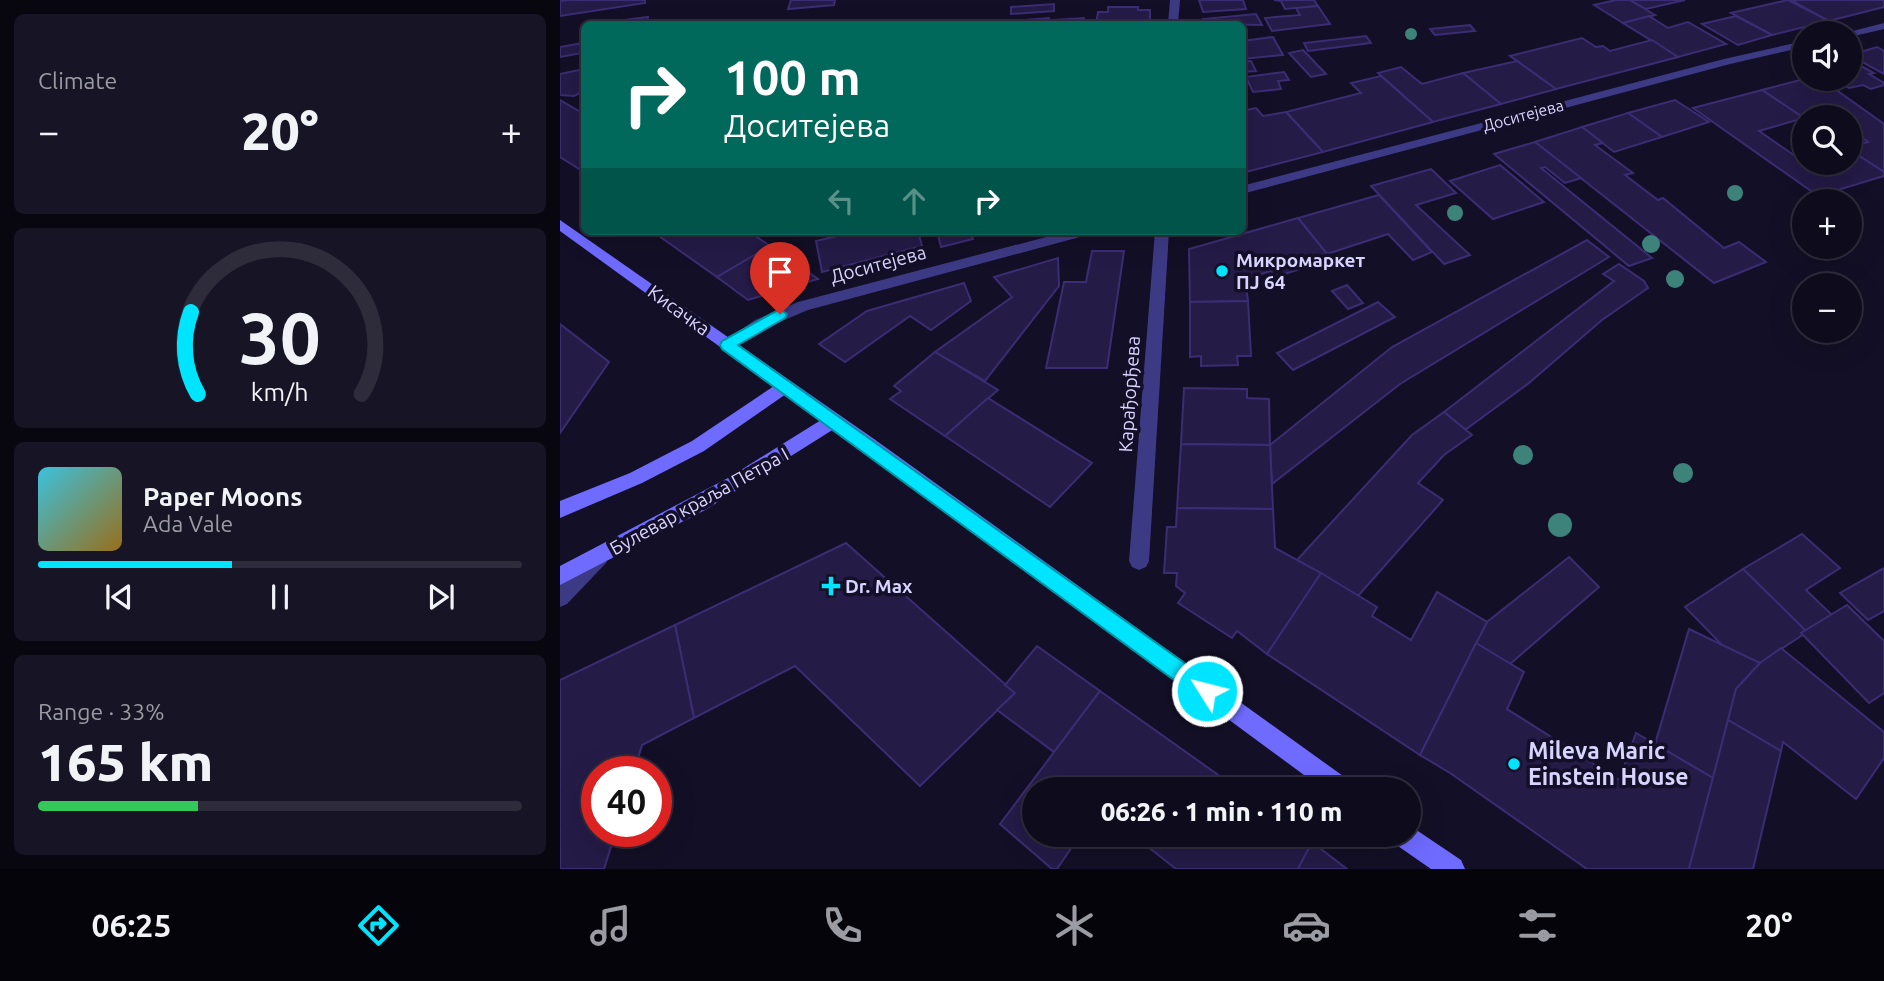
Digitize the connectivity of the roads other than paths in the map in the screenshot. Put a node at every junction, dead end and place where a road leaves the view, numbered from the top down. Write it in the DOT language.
graph roads {
  1 [pos="1175,0"];
  2 [pos="1173,21"];
  3 [pos="1884,26"];
  4 [pos="1862,31"];
  5 [pos="1792,47"];
  6 [pos="1246,189"];
  7 [pos="560,224"];
  8 [pos="1071,235"];
  9 [pos="1162,235"];
  10 [pos="727,345"];
  11 [pos="786,386"];
  12 [pos="834,420"];
  13 [pos="560,510"];
  14 [pos="601,555"];
  15 [pos="1139,561"];
  16 [pos="560,576"];
  17 [pos="560,597"];
  18 [pos="1325,777"];
  19 [pos="1415,847"];
  20 [pos="1427,861"];
  21 [pos="1452,869"];
  1 -- 2 [label="street"];
  3 -- 4 [label="street"];
  5 -- 6 [label="street, Доситејева"];
  7 -- 10 [label="street, Кисачка"];
  8 -- 10 [label="street, Доситејева"];
  9 -- 15 [label="street, Карађорђева"];
  10 -- 11 [label="street, Кисачка"];
  11 -- 12 [label="street, Кисачка"];
  11 -- 13 [label="street"];
  12 -- 14 [label="street, Булевар краља Петра I"];
  12 -- 18 [label="street, Кисачка"];
  14 -- 16 [label="street, Булевар краља Петра I"];
  14 -- 17 [label="street"];
  19 -- 20 [label="street"];
  20 -- 21 [label="street"];
}
